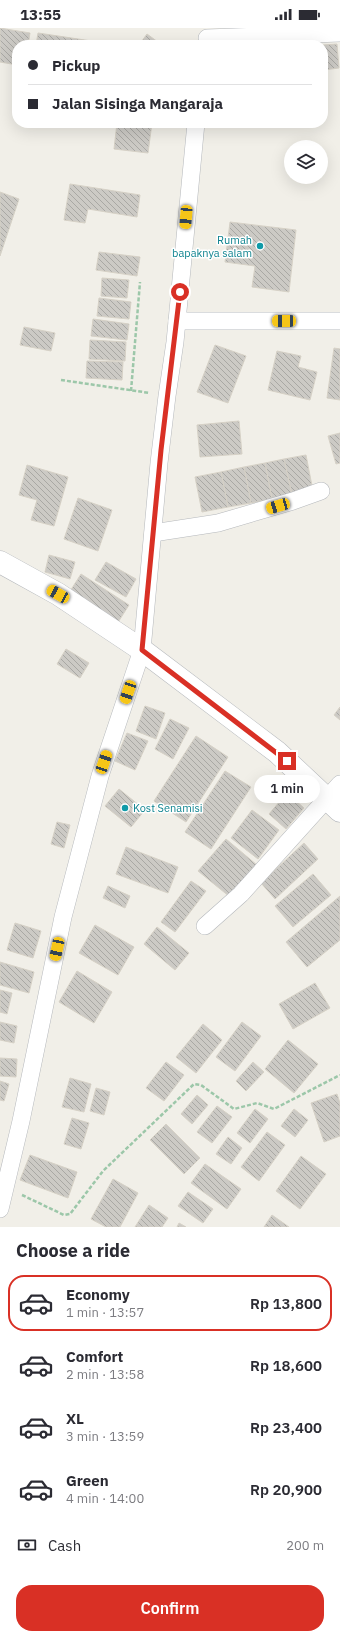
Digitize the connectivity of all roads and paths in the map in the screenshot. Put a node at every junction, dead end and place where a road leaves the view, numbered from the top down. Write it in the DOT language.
graph roads {
  1 [pos="340,33"];
  2 [pos="207,37"];
  3 [pos="196,128"];
  4 [pos="140,282"];
  5 [pos="177,321"];
  6 [pos="340,321"];
  7 [pos="61,380"];
  8 [pos="131,390"];
  9 [pos="166,396"];
  10 [pos="321,491"];
  11 [pos="153,533"];
  12 [pos="0,562"];
  13 [pos="142,650"];
  14 [pos="336,797"];
  15 [pos="205,926"];
  16 [pos="340,1075"];
  17 [pos="3,1186"];
  18 [pos="0,1209"];
  1 -- 2 [label="street"];
  3 -- 5 [label="street"];
  4 -- 8 [label="path"];
  5 -- 6 [label="street"];
  5 -- 9 [label="street"];
  7 -- 8 [label="path"];
  8 -- 9 [label="path"];
  9 -- 11 [label="street"];
  10 -- 11 [label="street"];
  11 -- 13 [label="street"];
  12 -- 13 [label="street"];
  13 -- 14 [label="street"];
  13 -- 17 [label="street"];
  14 -- 15 [label="street"];
  16 -- 17 [label="path"];
  17 -- 18 [label="street"];
}
